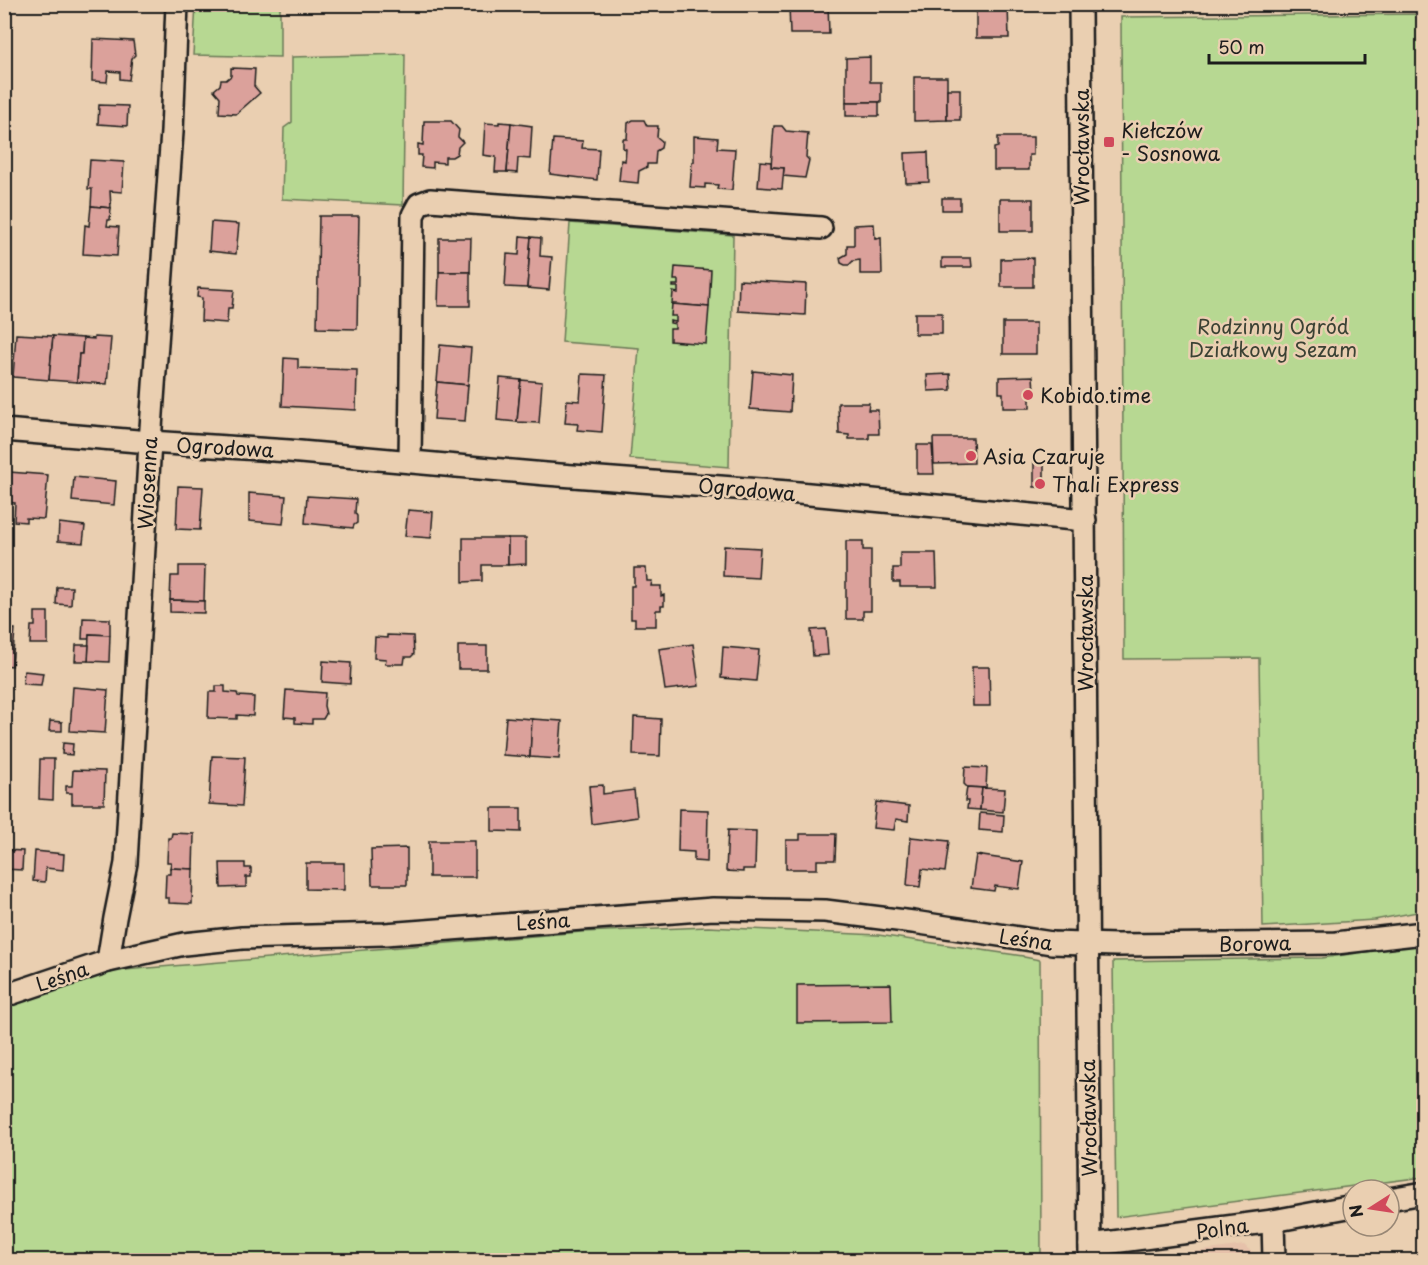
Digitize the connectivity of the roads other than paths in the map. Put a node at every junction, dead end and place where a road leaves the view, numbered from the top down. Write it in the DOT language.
graph roads {
  1 [pos="177,4"];
  2 [pos="1080,4"];
  3 [pos="821,228"];
  4 [pos="4,430"];
  5 [pos="150,442"];
  6 [pos="410,461"];
  7 [pos="1085,520"];
  8 [pos="1424,933"];
  9 [pos="1087,944"];
  10 [pos="108,961"];
  11 [pos="4,996"];
  12 [pos="1424,1193"];
  13 [pos="1401,1197"];
  14 [pos="1341,1208"];
  15 [pos="1273,1221"];
  16 [pos="1090,1253"];
  17 [pos="1274,1260"];
  1 -- 5 [label="street, Wiosenna"];
  2 -- 7 [label="street, Wrocławska"];
  3 -- 6 [label="street"];
  4 -- 5 [label="street, Ogrodowa"];
  5 -- 6 [label="street, Ogrodowa"];
  5 -- 10 [label="street, Wiosenna"];
  6 -- 7 [label="street, Ogrodowa"];
  7 -- 9 [label="street, Wrocławska"];
  8 -- 9 [label="street, Borowa"];
  9 -- 10 [label="street, Leśna"];
  9 -- 16 [label="street, Wrocławska"];
  10 -- 11 [label="street, Leśna"];
  12 -- 13 [label="street"];
  14 -- 15 [label="street, Polna"];
  15 -- 16 [label="street, Polna"];
  15 -- 17 [label="street"];
}
